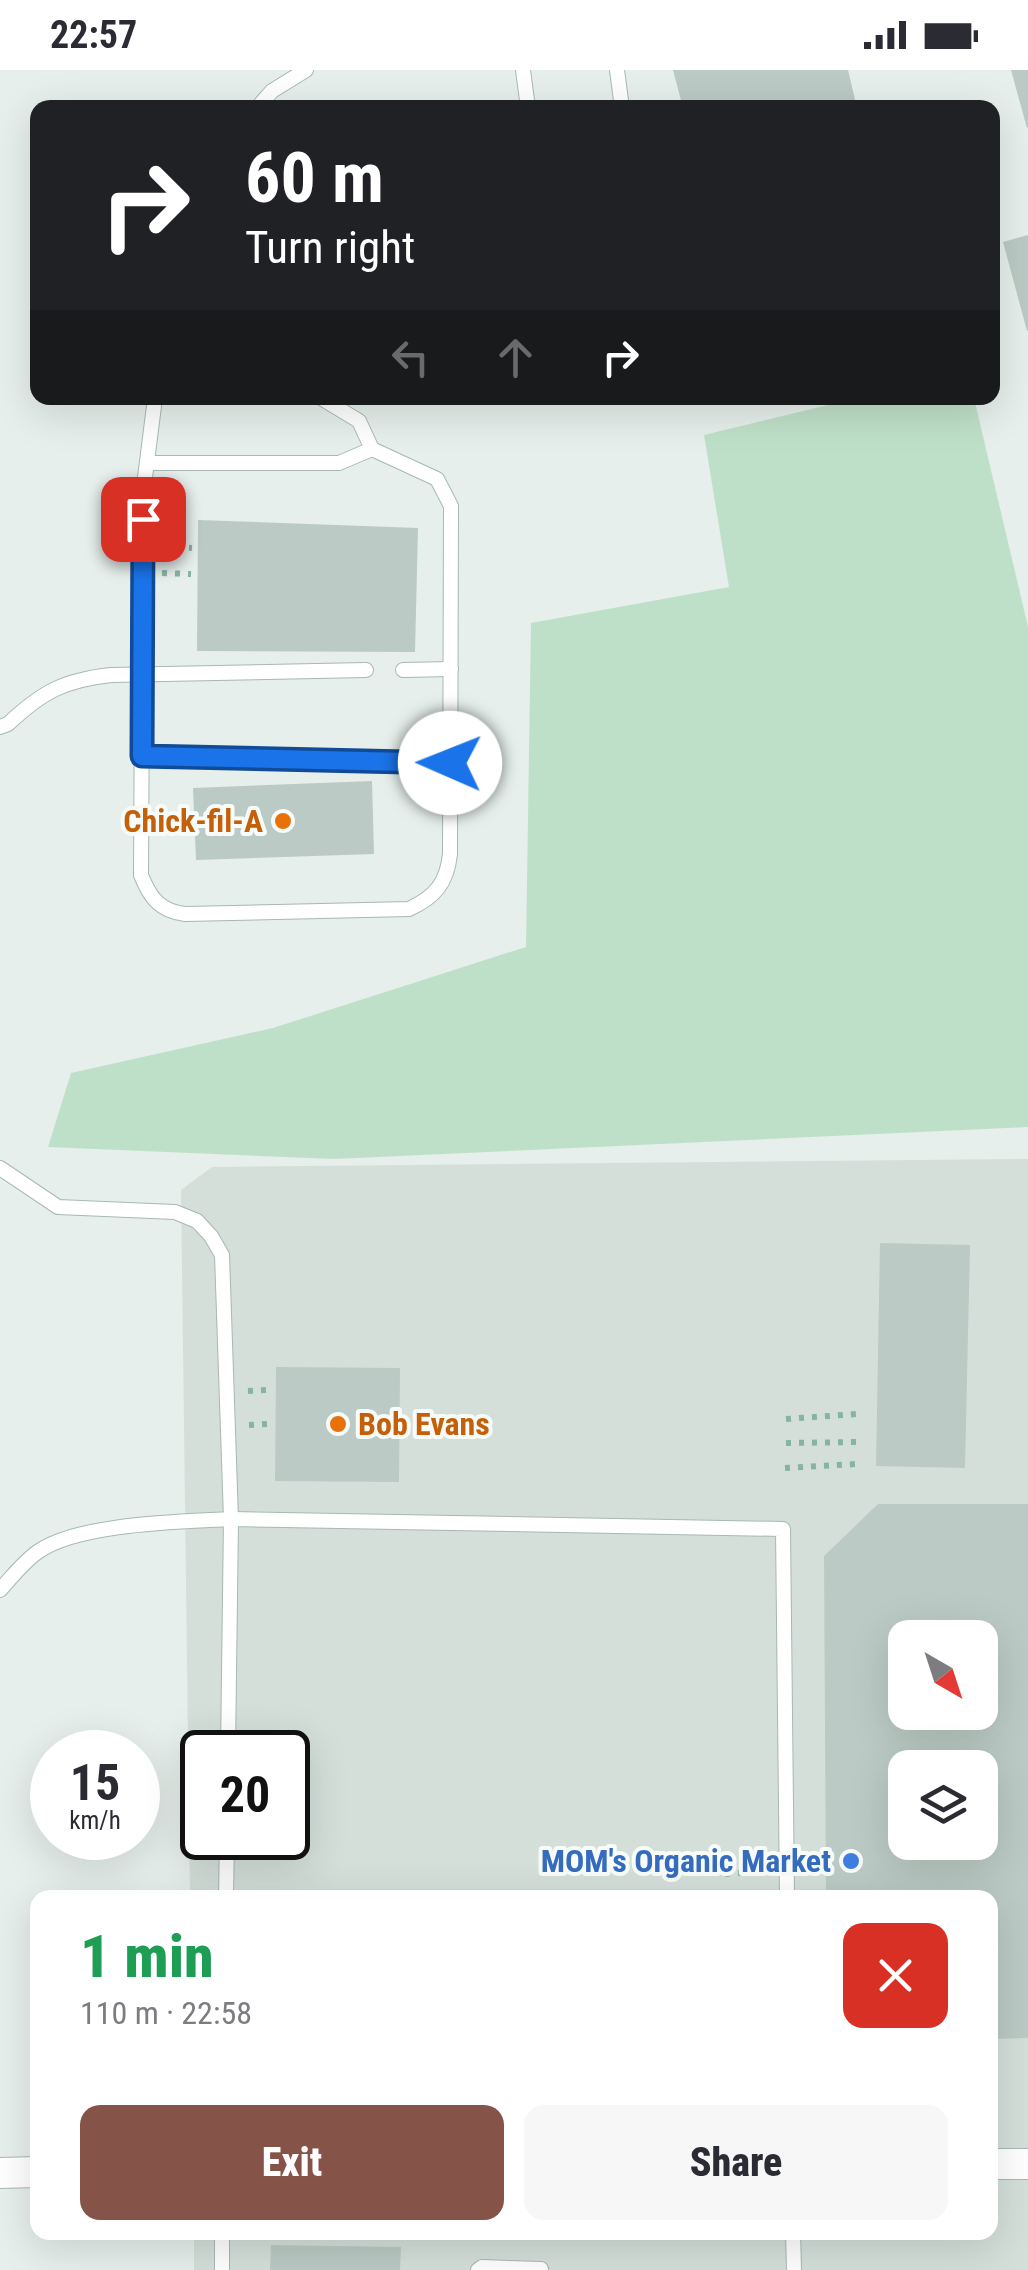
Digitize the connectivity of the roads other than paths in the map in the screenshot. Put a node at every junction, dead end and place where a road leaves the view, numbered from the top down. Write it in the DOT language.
graph roads {
  1 [pos="306,70"];
  2 [pos="523,70"];
  3 [pos="617,70"];
  4 [pos="264,100"];
  5 [pos="527,100"];
  6 [pos="621,100"];
  7 [pos="154,405"];
  8 [pos="333,405"];
  9 [pos="372,448"];
  10 [pos="147,463"];
  11 [pos="366,670"];
  12 [pos="403,670"];
  13 [pos="451,670"];
  14 [pos="142,674"];
  15 [pos="0,727"];
  16 [pos="142,756"];
  17 [pos="450,763"];
  18 [pos="0,1168"];
  19 [pos="231,1518"];
  20 [pos="0,1590"];
  21 [pos="228,1730"];
  22 [pos="226,1860"];
  23 [pos="226,1890"];
  24 [pos="787,1890"];
  25 [pos="998,2164"];
  26 [pos="1028,2164"];
  27 [pos="30,2172"];
  28 [pos="0,2173"];
  29 [pos="222,2240"];
  30 [pos="793,2240"];
  31 [pos="541,2269"];
  32 [pos="222,2270"];
  33 [pos="478,2270"];
  34 [pos="794,2270"];
  1 -- 4 [label="lane"];
  2 -- 5 [label="lane"];
  3 -- 6 [label="lane"];
  7 -- 10 [label="lane"];
  8 -- 9 [label="lane"];
  9 -- 10 [label="lane"];
  9 -- 13 [label="lane"];
  10 -- 14 [label="lane"];
  11 -- 14 [label="lane"];
  12 -- 13 [label="lane"];
  13 -- 17 [label="lane"];
  14 -- 15 [label="lane"];
  14 -- 16 [label="lane"];
  16 -- 17 [label="lane"];
  16 -- 17 [label="lane"];
  18 -- 19 [label="lane"];
  19 -- 20 [label="lane"];
  19 -- 21 [label="lane"];
  19 -- 24 [label="lane"];
  22 -- 23 [label="lane"];
  25 -- 26 [label="street"];
  27 -- 28 [label="street"];
  29 -- 32 [label="lane"];
  30 -- 34 [label="lane"];
  31 -- 33 [label="lane"];
}
